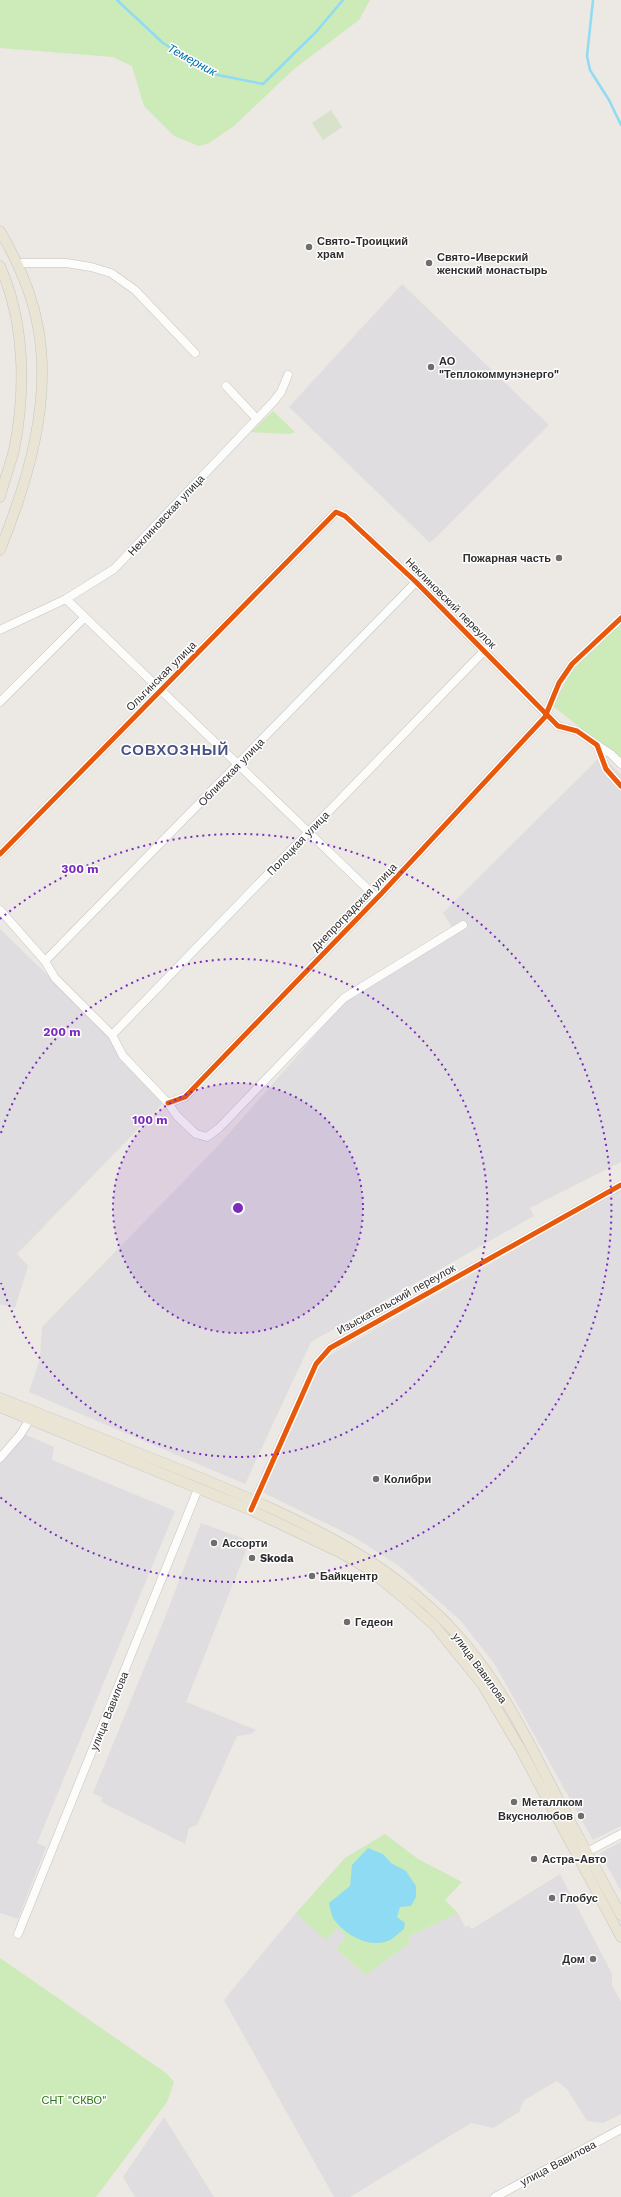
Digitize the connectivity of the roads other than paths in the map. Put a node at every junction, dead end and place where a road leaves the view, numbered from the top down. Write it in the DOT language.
graph roads {
  1 [pos="0,231"];
  2 [pos="17,263"];
  3 [pos="0,266"];
  4 [pos="195,353"];
  5 [pos="288,375"];
  6 [pos="226,386"];
  7 [pos="257,419"];
  8 [pos="0,497"];
  9 [pos="336,512"];
  10 [pos="0,550"];
  11 [pos="416,582"];
  12 [pos="66,599"];
  13 [pos="84,618"];
  14 [pos="621,618"];
  15 [pos="0,630"];
  16 [pos="485,650"];
  17 [pos="160,690"];
  18 [pos="0,702"];
  19 [pos="546,716"];
  20 [pos="597,745"];
  21 [pos="621,764"];
  22 [pos="238,765"];
  23 [pos="621,786"];
  24 [pos="308,832"];
  25 [pos="0,854"];
  26 [pos="377,898"];
  27 [pos="0,910"];
  28 [pos="463,925"];
  29 [pos="45,961"];
  30 [pos="112,1035"];
  31 [pos="168,1103"];
  32 [pos="621,1185"];
  33 [pos="0,1398"];
  34 [pos="0,1407"];
  35 [pos="30,1419"];
  36 [pos="0,1458"];
  37 [pos="198,1489"];
  38 [pos="253,1505"];
  39 [pos="621,1834"];
  40 [pos="582,1855"];
  41 [pos="621,1914"];
  42 [pos="18,1934"];
  43 [pos="621,1937"];
  44 [pos="621,2129"];
  45 [pos="495,2197"];
  1 -- 2 [label="main road"];
  2 -- 4 [label="street"];
  2 -- 10 [label="main road"];
  3 -- 8 [label="main road"];
  5 -- 7 [label="street, Неклиновская улица"];
  6 -- 7 [label="street"];
  7 -- 12 [label="street, Неклиновская улица"];
  9 -- 11 [label="street, Неклиновский переулок"];
  9 -- 17 [label="street, Ольгинская улица"];
  11 -- 16 [label="street, Неклиновский переулок"];
  11 -- 22 [label="street, Обливская улица"];
  12 -- 13 [label="street"];
  12 -- 15 [label="street, Неклиновская улица"];
  13 -- 17 [label="street"];
  13 -- 18 [label="street"];
  14 -- 19 [label="street, Днепроградская улица"];
  16 -- 19 [label="street, Неклиновский переулок"];
  16 -- 24 [label="street, Полоцкая улица"];
  17 -- 22 [label="street"];
  17 -- 25 [label="street, Ольгинская улица"];
  19 -- 20 [label="street, Неклиновский переулок"];
  19 -- 26 [label="street, Днепроградская улица"];
  20 -- 21 [label="street, Неклиновский переулок"];
  20 -- 23 [label="street"];
  22 -- 24 [label="street"];
  22 -- 29 [label="street, Обливская улица"];
  24 -- 26 [label="street"];
  24 -- 30 [label="street, Полоцкая улица"];
  26 -- 31 [label="street, Днепроградская улица"];
  27 -- 29 [label="street"];
  28 -- 31 [label="street"];
  29 -- 30 [label="street"];
  30 -- 31 [label="street"];
  32 -- 38 [label="street, Изыскательский переулок"];
  33 -- 38 [label="main road, улица Вавилова"];
  34 -- 35 [label="main road, улица Вавилова"];
  35 -- 36 [label="street"];
  35 -- 37 [label="main road, улица Вавилова"];
  37 -- 38 [label="main road, улица Вавилова"];
  37 -- 42 [label="street, улица Вавилова"];
  38 -- 40 [label="main road, улица Вавилова"];
  39 -- 40 [label="street"];
  40 -- 41 [label="main road, улица Вавилова"];
  40 -- 43 [label="main road, улица Вавилова"];
  44 -- 45 [label="street, улица Вавилова"];
}
